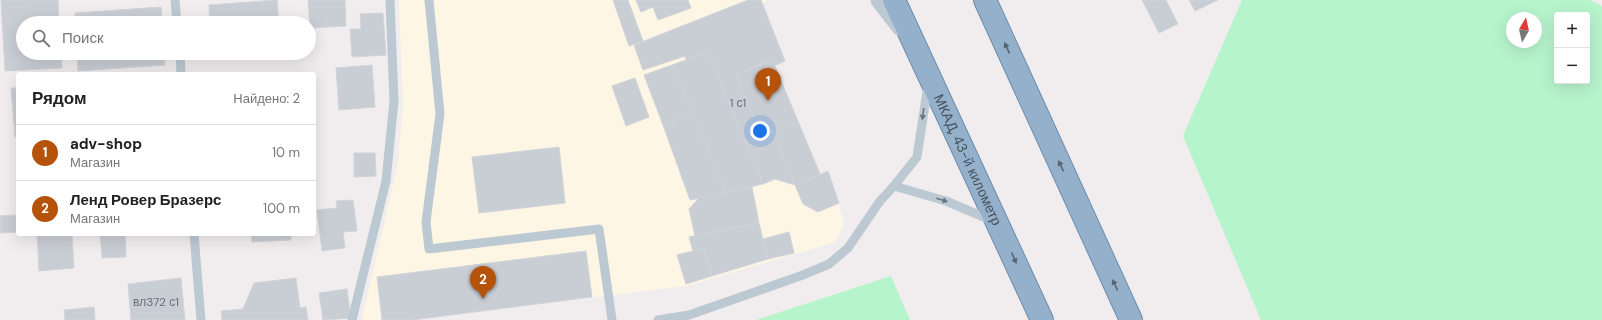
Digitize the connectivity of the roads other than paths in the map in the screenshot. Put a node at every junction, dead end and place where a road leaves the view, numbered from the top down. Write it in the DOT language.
graph roads {
  1 [pos="176,0"];
  2 [pos="390,0"];
  3 [pos="429,0"];
  4 [pos="880,0"];
  5 [pos="894,0"];
  6 [pos="985,0"];
  7 [pos="177,16"];
  8 [pos="915,45"];
  9 [pos="180,60"];
  10 [pos="181,72"];
  11 [pos="929,76"];
  12 [pos="894,186"];
  13 [pos="998,223"];
  14 [pos="194,236"];
  15 [pos="201,320"];
  16 [pos="352,320"];
  17 [pos="612,320"];
  18 [pos="658,320"];
  19 [pos="1042,320"];
  20 [pos="1131,320"];
  1 -- 7 [label="lane"];
  2 -- 16 [label="lane"];
  3 -- 17 [label="lane"];
  4 -- 8 [label="street"];
  5 -- 8 [label="highway, МКАД, 43-й километр"];
  20 -- 6 [label="highway, one-way"];
  8 -- 11 [label="highway, МКАД, 43-й километр"];
  9 -- 10 [label="lane"];
  11 -- 12 [label="lane, one-way"];
  11 -- 13 [label="highway, МКАД, 43-й километр"];
  12 -- 13 [label="lane, one-way"];
  12 -- 18 [label="lane"];
  13 -- 19 [label="highway, МКАД, 43-й километр, one-way"];
  14 -- 15 [label="lane"];
}
